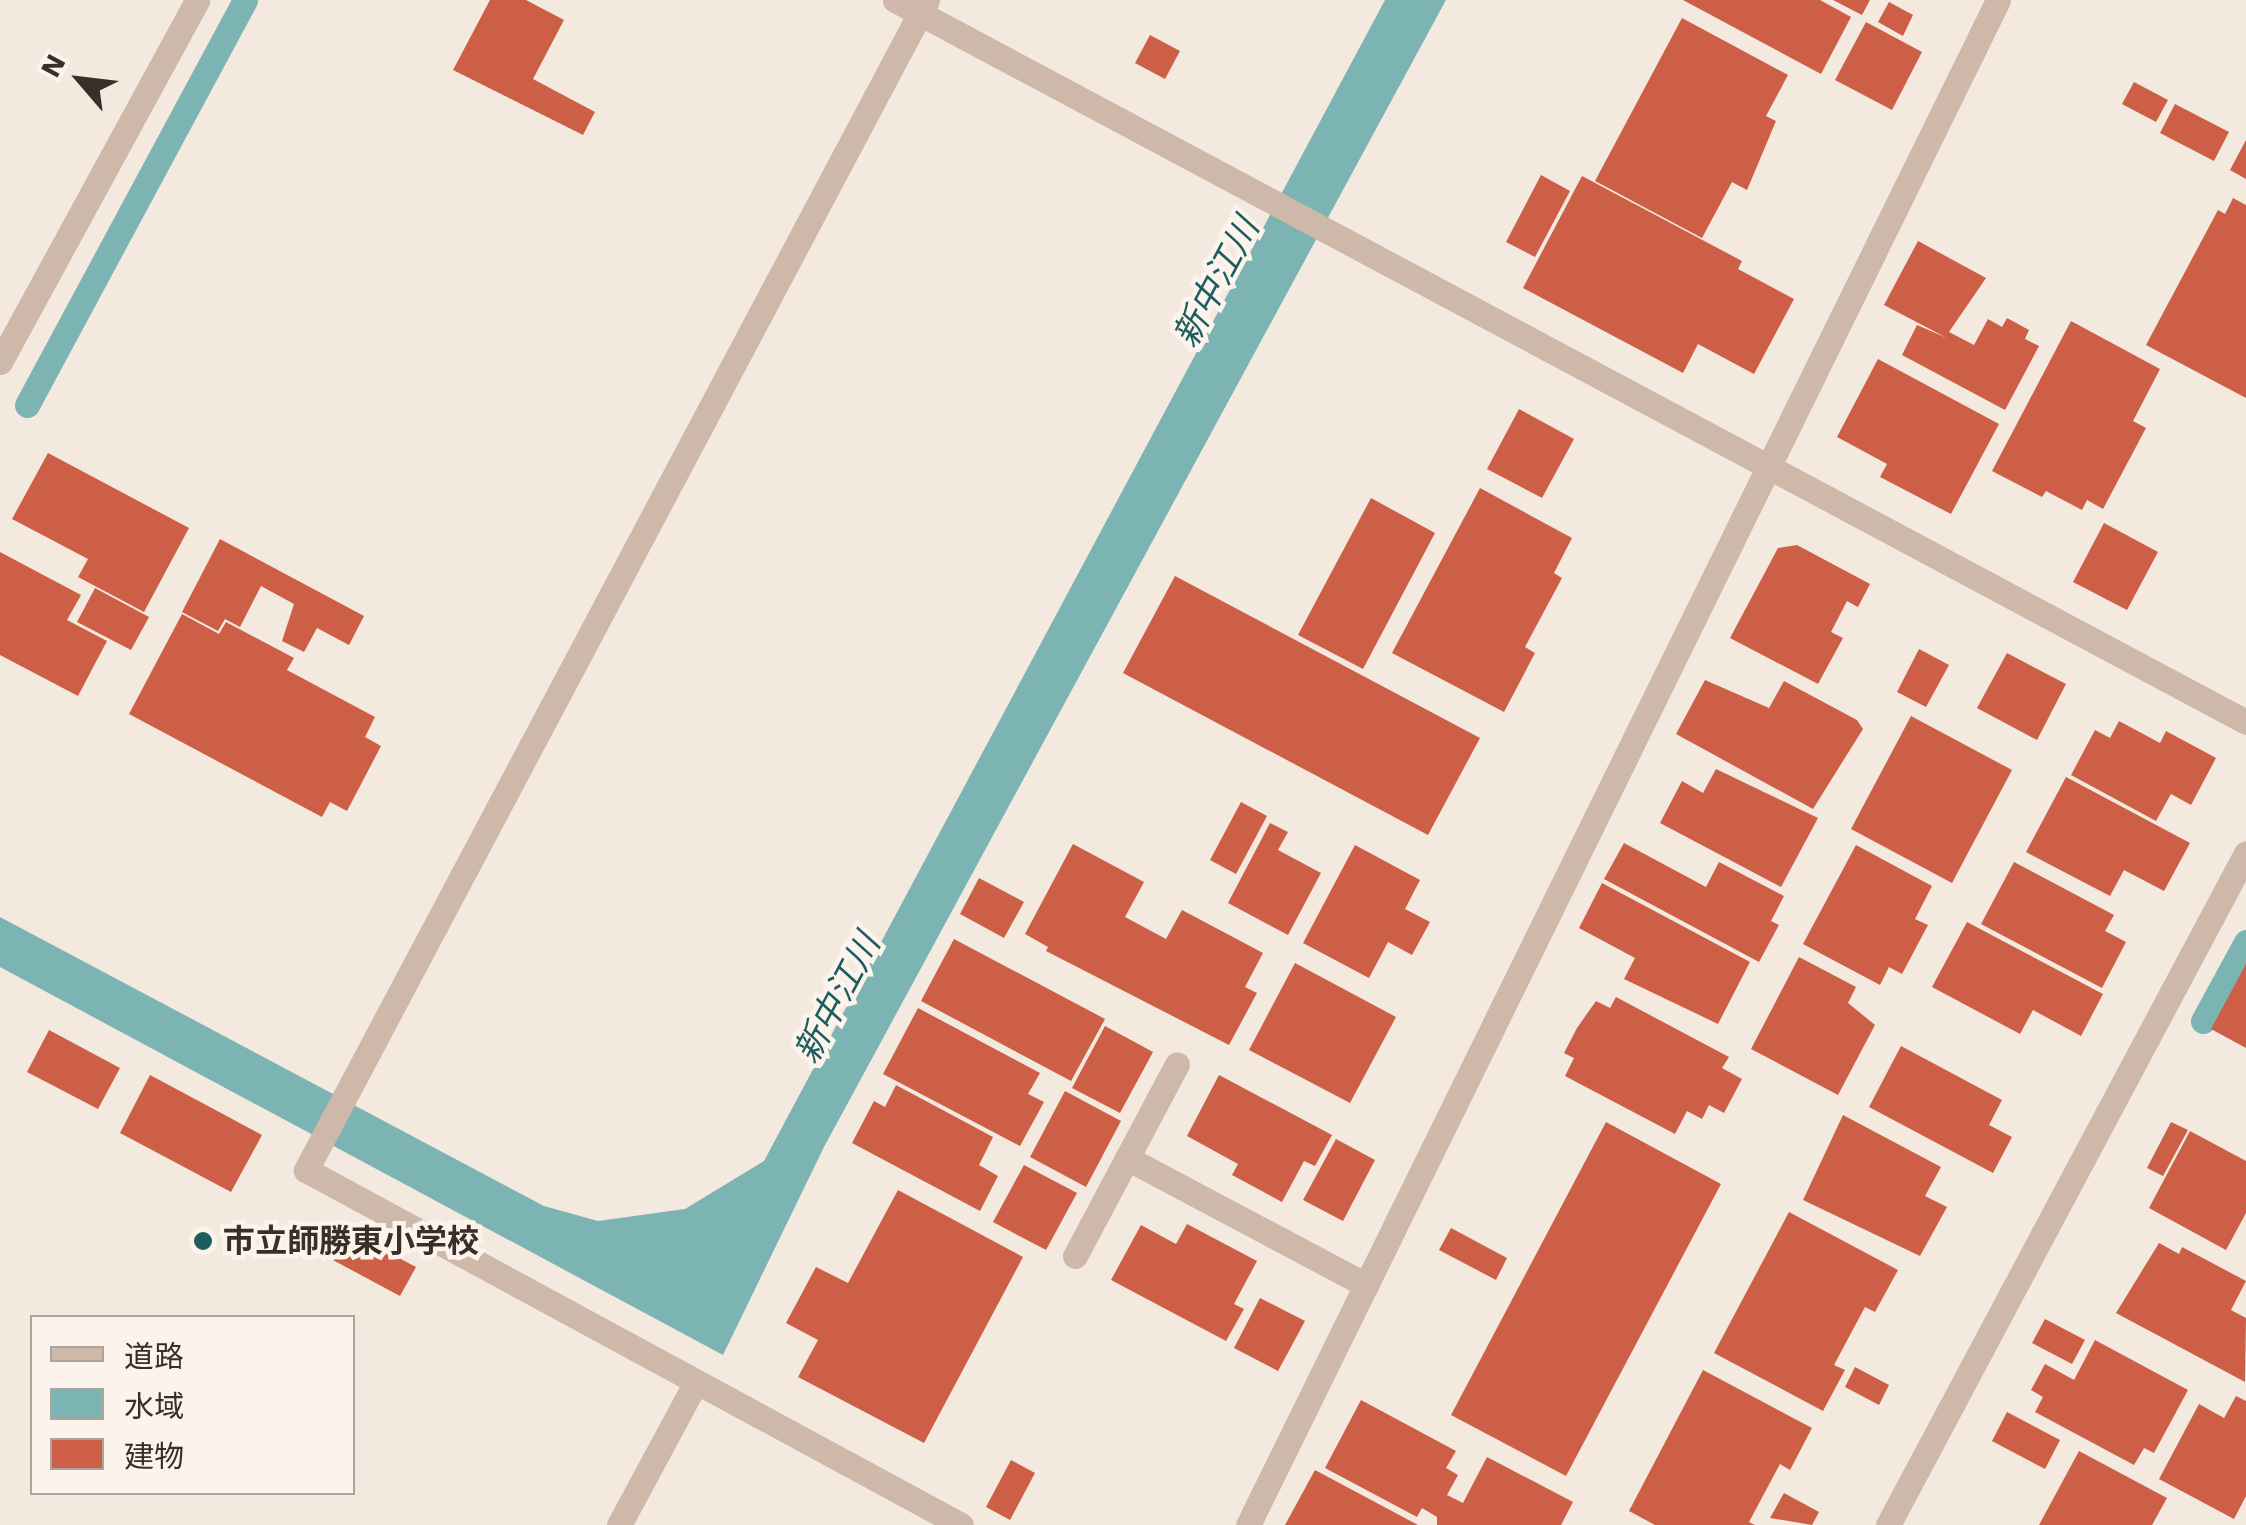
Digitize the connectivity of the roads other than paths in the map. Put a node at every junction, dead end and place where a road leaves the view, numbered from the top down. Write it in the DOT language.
graph roads {
  1 [pos="196,0"];
  2 [pos="896,0"];
  3 [pos="1998,0"];
  4 [pos="923,6"];
  5 [pos="0,362"];
  6 [pos="1769,466"];
  7 [pos="2246,722"];
  8 [pos="2246,853"];
  9 [pos="1176,1064"];
  10 [pos="1127,1158"];
  11 [pos="1075,1256"];
  12 [pos="1366,1285"];
  13 [pos="696,1382"];
  14 [pos="620,1525"];
  15 [pos="961,1525"];
  16 [pos="1248,1525"];
  17 [pos="1888,1525"];
  1 -- 5 [label="street"];
  2 -- 4 [label="street"];
  3 -- 6 [label="street"];
  4 -- 6 [label="street"];
  4 -- 13 [label="street"];
  6 -- 7 [label="street"];
  6 -- 12 [label="street"];
  8 -- 17 [label="street"];
  9 -- 10 [label="street"];
  10 -- 11 [label="street"];
  10 -- 12 [label="street"];
  12 -- 16 [label="street"];
  13 -- 14 [label="street"];
  13 -- 15 [label="street"];
}
